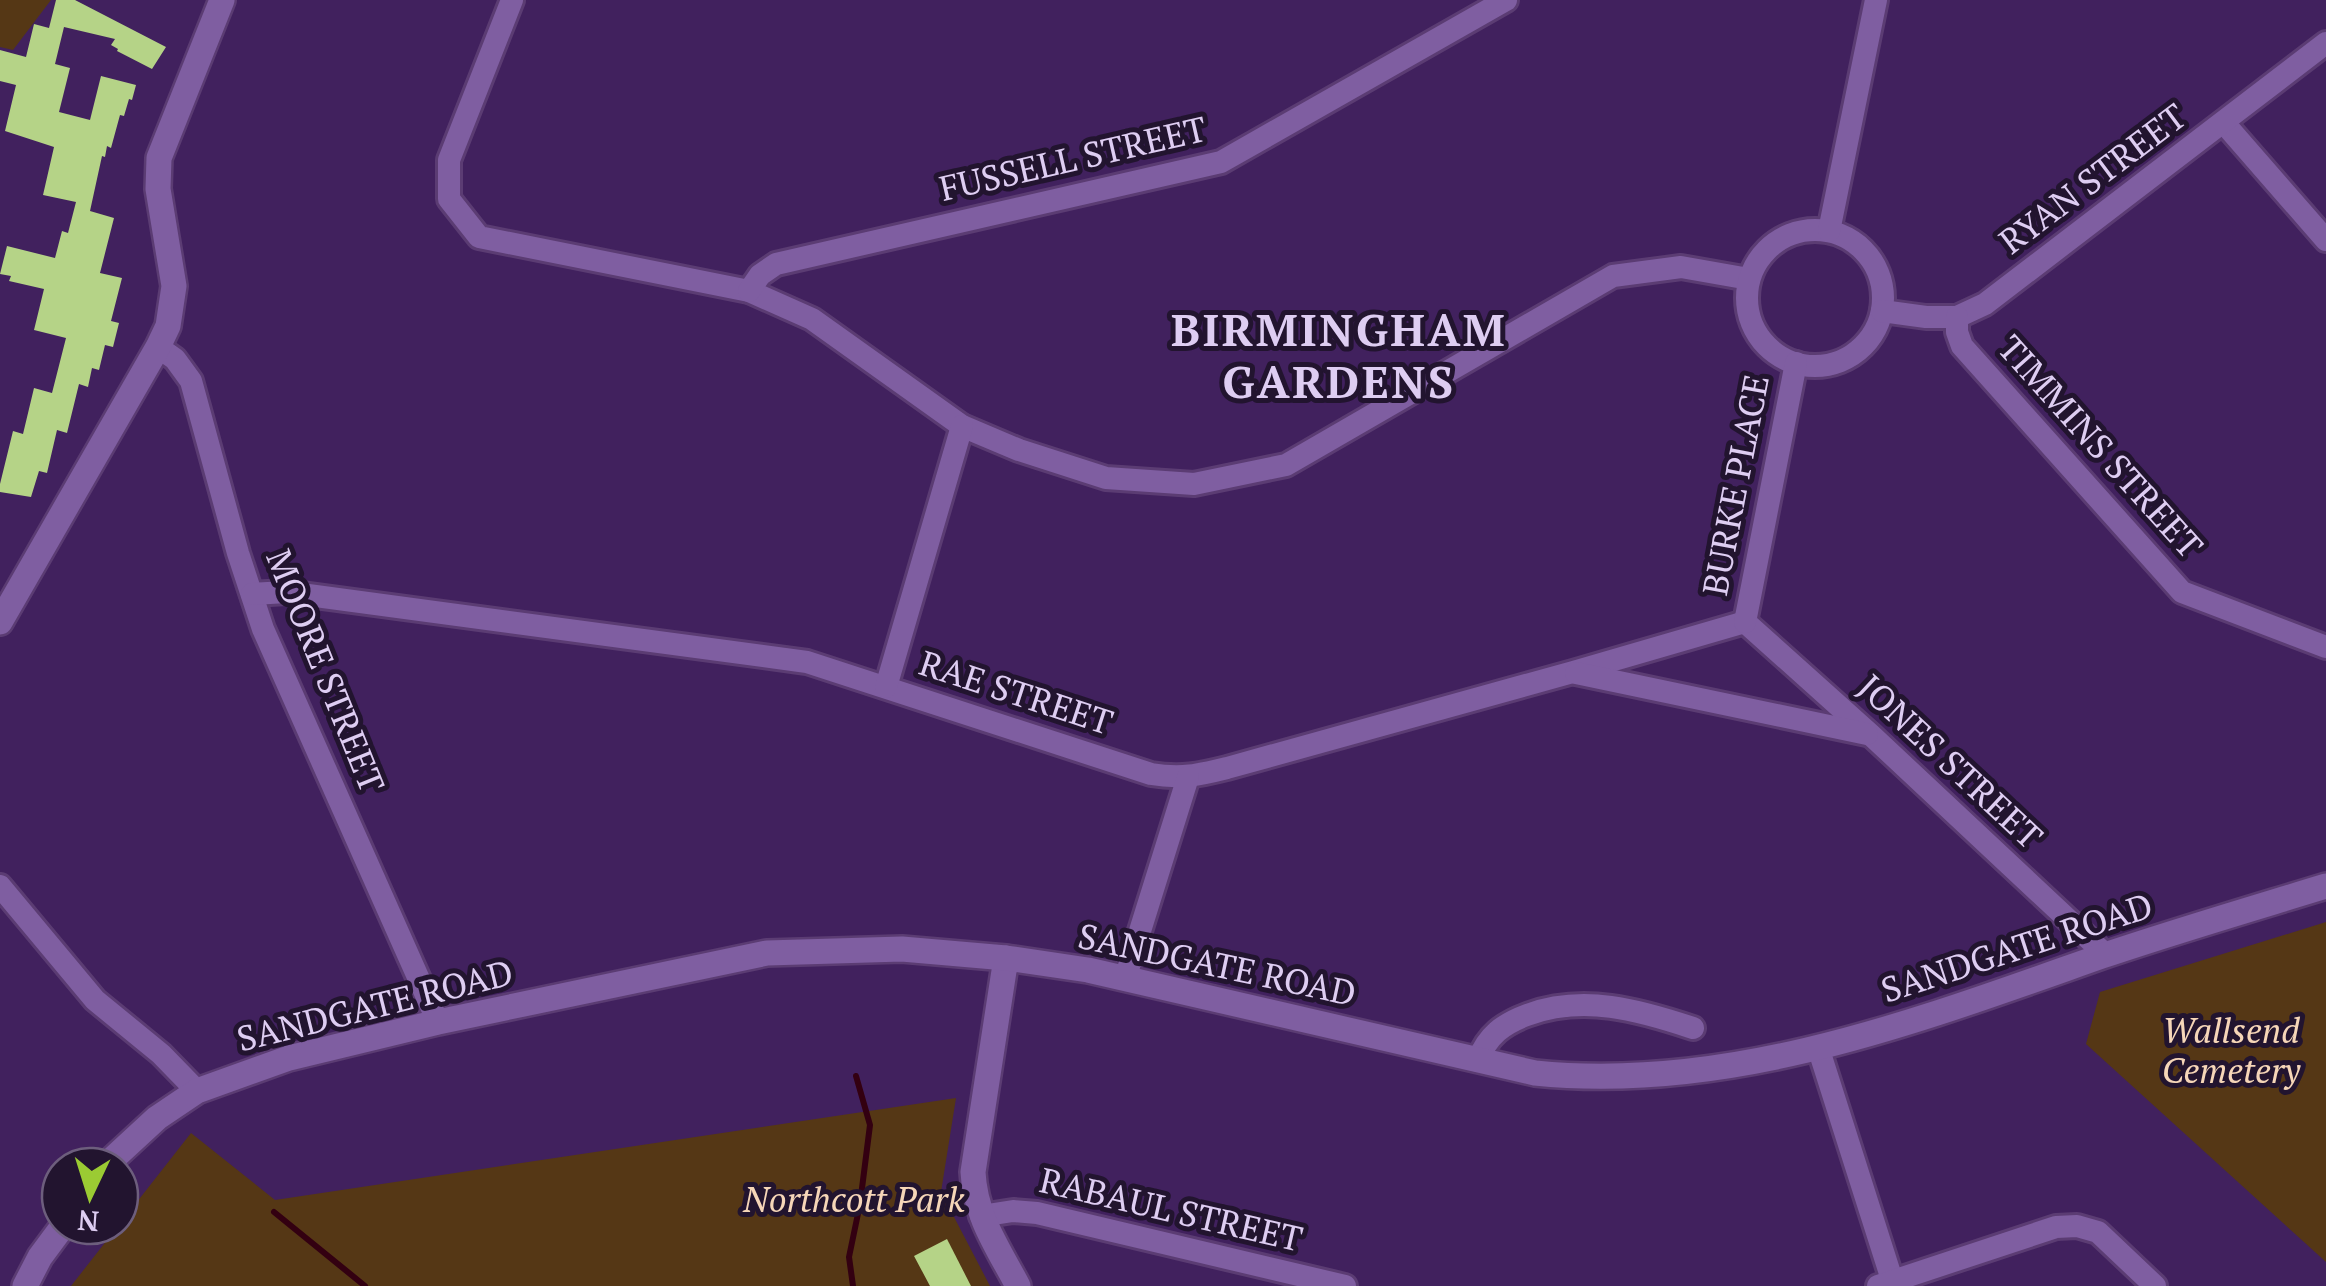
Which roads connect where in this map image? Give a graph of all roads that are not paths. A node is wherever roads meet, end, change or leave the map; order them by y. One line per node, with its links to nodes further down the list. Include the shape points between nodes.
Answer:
1 (222, 0): 13 (main road, via 159,158 174,286)
2 (512, 0): 10 (street, via 449,160 449,199 479,237)
3 (1506, 0): 10 (street, FUSSELL STREET, via 1221,162 776,264)
4 (1876, 0): 7 (street)
5 (2326, 42): 6 (street, RYAN STREET)
6 (2224, 123): 8 (street); 12 (street, RYAN STREET, via 1985,304)
7 (1829, 231): 9 (street, via 1808,230 1771,245); 11 (street, via 1849,238 1877,269)
8 (2326, 240)
9 (1749, 279): 14 (street, via 1751,324 1781,358); 15 (street, via 1681,267 1613,276 1286,465 1194,484 1106,478)
10 (749, 291): 15 (street, via 812,319)
11 (1882, 311): 12 (street); 14 (street, via 1869,339 1845,360)
12 (1957, 318): 19 (street, TIMMINS STREET, via 1962,346 2182,592)
13 (158, 348): 16 (street, MOORE STREET, via 176,359 190,381); 17 (main road)
14 (1796, 363): 18 (street, BURKE PLACE)
15 (962, 426): 21 (street)
16 (252, 594): 21 (street, RAE STREET, via 286,592 808,662); 29 (street, MOORE STREET)
17 (0, 622)
18 (1744, 622): 20 (street, RAE STREET); 22 (street, JONES STREET)
19 (2326, 647)
20 (1572, 672): 22 (street); 23 (street, RAE STREET)
21 (886, 687): 23 (street, RAE STREET, via 1151,774)
22 (1871, 735): 26 (street, JONES STREET)
23 (1188, 777): 28 (street)
24 (0, 886): 33 (street, via 95,1000)
25 (2326, 886): 26 (main road, SANDGATE ROAD)
26 (2106, 955): 31 (main road, SANDGATE ROAD)
27 (1006, 958): 28 (main road, SANDGATE ROAD); 29 (main road, SANDGATE ROAD, via 902,949 767,953); 35 (main road, via 974,1156)
28 (1126, 979): 32 (main road, SANDGATE ROAD)
29 (438, 1022): 33 (main road, SANDGATE ROAD, via 289,1058)
30 (1693, 1028): 32 (street, via 1624,1008 1561,1006 1498,1029)
31 (1818, 1048): 32 (main road, SANDGATE ROAD, via 1724,1067 1575,1077); 37 (street)
32 (1478, 1060)
33 (198, 1091): 34 (main road, SANDGATE ROAD)
34 (126, 1146)
35 (981, 1216): 39 (main road); 40 (street, RABAUL STREET, via 1037,1213)
36 (48, 1246): 38 (main road)
37 (1888, 1284): 41 (street, via 2077,1226 2098,1232)
38 (25, 1286)
39 (1018, 1286)
40 (1345, 1286)
41 (2156, 1286)

